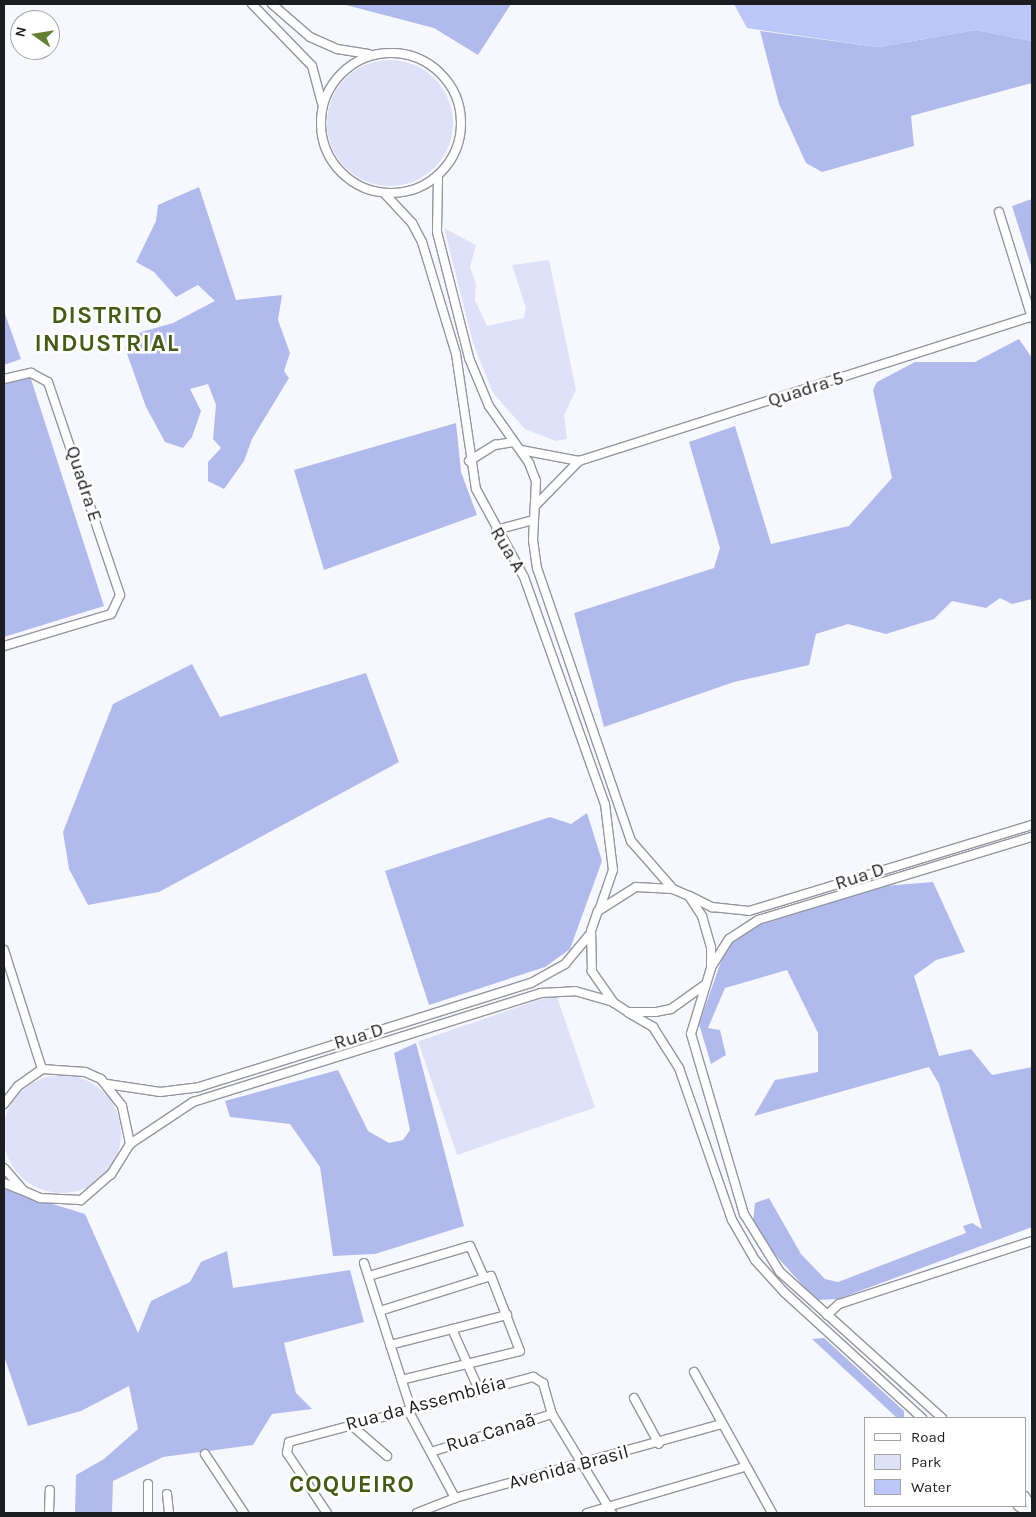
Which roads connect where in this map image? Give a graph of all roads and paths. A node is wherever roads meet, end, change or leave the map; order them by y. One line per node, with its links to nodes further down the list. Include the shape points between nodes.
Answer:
1 (252, 4): 4 (street, via 312,66)
2 (272, 4): 3 (street, via 320,42)
3 (374, 54): 4 (street, via 343,71); 5 (street, via 420,59 431,64 453,91 460,114 459,131)
4 (322, 106): 6 (street, via 326,148 335,164 366,189)
5 (438, 178): 6 (street, via 413,192); 10 (street, Rua A, via 437,232 469,358 480,391)
6 (385, 194): 12 (street, Rua A, via 412,223 439,294 464,399)
7 (1000, 212): 8 (street, Quadra 5)
8 (1032, 317): 13 (street, Quadra 5)
9 (4, 379): 17 (street, Quadra E, via 31,373 48,382 116,587 118,606 111,614)
10 (514, 442): 11 (street, Rua A); 12 (street, via 495,445)
11 (520, 450): 13 (street, Quadra 5); 14 (street, Rua A, via 536,481)
12 (469, 460): 16 (street, Rua A, via 482,505)
13 (579, 461): 14 (street, Quadra 5)
14 (536, 505): 15 (street, Rua A)
15 (534, 520): 16 (street); 18 (street, Rua A, via 538,568)
16 (496, 530): 19 (street, Rua A, via 524,577)
17 (4, 646)
18 (593, 735): 19 (street); 24 (street, Rua A, via 631,841)
19 (584, 740): 26 (street, Rua A, via 605,804 613,845 609,891)
20 (1032, 825): 22 (street, Rua D)
21 (1032, 837): 23 (street, Rua D)
22 (962, 847): 23 (street); 25 (street, Rua D, via 749,911 712,907)
23 (967, 856): 29 (street, Rua D, via 744,926 729,938)
24 (673, 889): 25 (street); 26 (street, via 636,887)
25 (689, 896): 29 (street, via 707,929)
26 (598, 911): 27 (street)
27 (591, 931): 31 (street, via 592,971); 33 (street, Rua D, via 565,964 531,983)
28 (4, 950): 35 (street)
29 (711, 968): 30 (street)
30 (706, 984): 32 (street, via 671,1008); 42 (street, via 691,1034)
31 (614, 1003): 32 (street); 34 (street, Rua D, via 575,991 541,993)
32 (628, 1012): 43 (street, via 653,1027 680,1068)
33 (308, 1053): 34 (street); 36 (street, Rua D, via 199,1087 160,1092)
34 (312, 1064): 38 (street, Rua D, via 193,1102)
35 (42, 1069): 36 (street, via 85,1072); 37 (street, via 18,1086)
36 (107, 1084): 38 (street, via 122,1106)
37 (4, 1104)
38 (130, 1144): 41 (street, via 111,1174 80,1200 61,1202)
39 (4, 1168): 41 (street)
40 (4, 1183): 41 (street)
41 (24, 1191)
42 (744, 1214): 43 (street); 50 (street, via 780,1272)
43 (732, 1220): 60 (street, via 755,1260 784,1292)
44 (1032, 1241): 50 (street, via 839,1304)
45 (364, 1263): 46 (street)
46 (370, 1276): 47 (street, via 470,1246); 48 (street)
47 (484, 1278): 48 (street); 49 (street, via 491,1276)
48 (383, 1310): 52 (street)
49 (507, 1315): 51 (street); 53 (street, via 520,1351)
50 (827, 1315): 61 (street)
51 (452, 1329): 52 (street); 53 (street)
52 (390, 1345): 55 (street)
53 (467, 1366): 55 (street); 56 (street)
54 (694, 1372): 63 (street)
55 (402, 1380): 58 (street)
56 (479, 1390): 58 (street, Rua da Assembléia); 59 (street, Rua da Assembléia, via 538,1378)
57 (634, 1398): 64 (street)
58 (410, 1410): 62 (street, Rua da Assembléia); 65 (street)
59 (552, 1414): 65 (street, Rua Canaã); 68 (street)
60 (921, 1417)
61 (941, 1417)
62 (350, 1424): 67 (street); 80 (street, Rua da Assembléia, via 289,1442 287,1453)
63 (722, 1424): 64 (street, Avenida Brasil); 69 (street)
64 (659, 1444): 68 (street, Avenida Brasil)
65 (431, 1452): 73 (street)
66 (205, 1454): 79 (street)
67 (387, 1456)
68 (584, 1465): 73 (street, Avenida Brasil); 74 (street)
69 (744, 1467): 74 (street); 83 (street)
70 (148, 1484): 77 (street)
71 (50, 1490): 76 (street)
72 (167, 1494): 78 (street)
73 (455, 1498): 75 (street, Avenida Brasil)
74 (610, 1510): 82 (street)
75 (426, 1511): 81 (street, Avenida Brasil)
76 (49, 1513)
77 (148, 1513)
78 (169, 1513)
79 (244, 1513)
80 (327, 1513)
81 (417, 1513)
82 (587, 1513)
83 (770, 1513)

